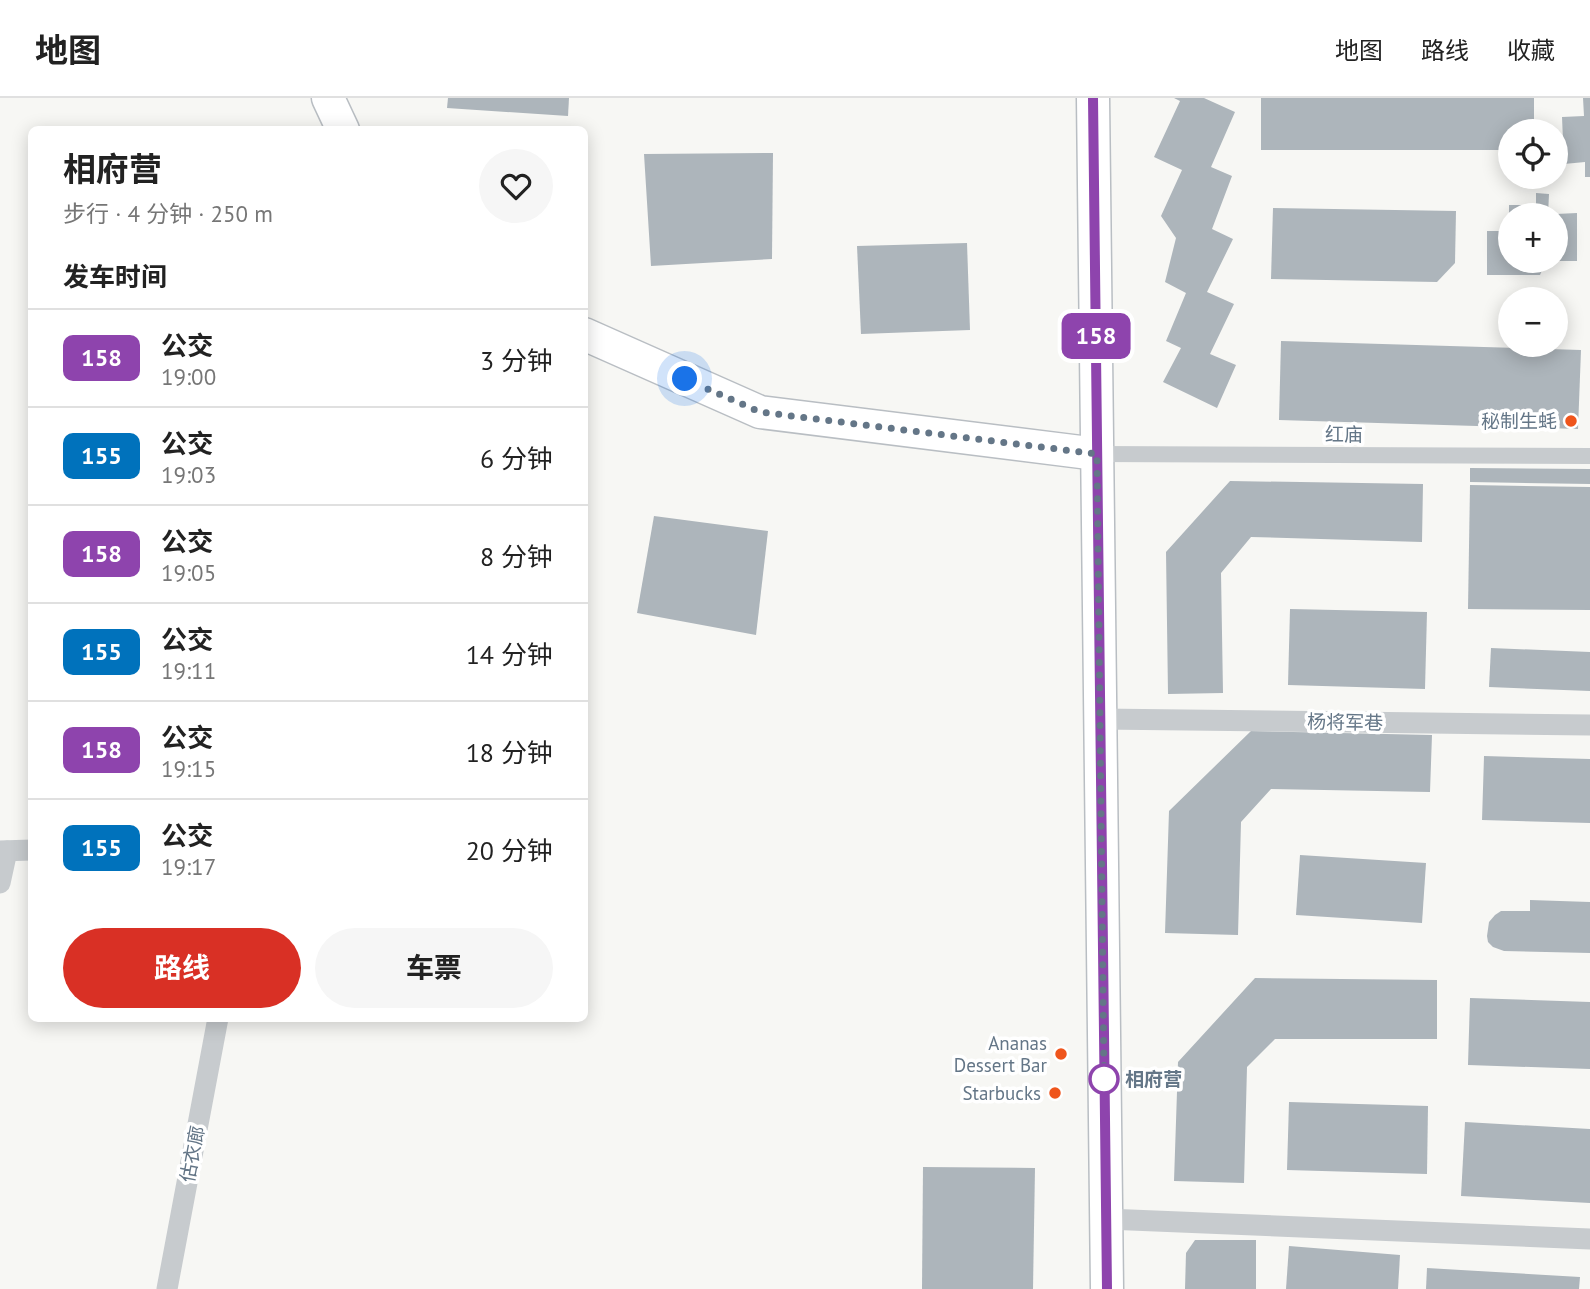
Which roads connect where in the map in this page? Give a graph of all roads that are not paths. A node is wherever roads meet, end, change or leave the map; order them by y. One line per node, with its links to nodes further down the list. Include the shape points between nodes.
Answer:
1 (328, 98): 3 (main road)
2 (1093, 98): 5 (main road)
3 (341, 126)
4 (588, 336): 5 (main road, via 760,412)
5 (1097, 454): 6 (street, 红庙); 7 (main road)
6 (1590, 456)
7 (1100, 719): 8 (street, 杨将军巷); 13 (main road)
8 (1590, 725)
9 (28, 850): 10 (street)
10 (4, 851): 11 (street)
11 (0, 883)
12 (217, 1022): 15 (street, 估衣廊)
13 (1106, 1219): 14 (street); 16 (main road)
14 (1590, 1239)
15 (167, 1289)
16 (1107, 1289)

